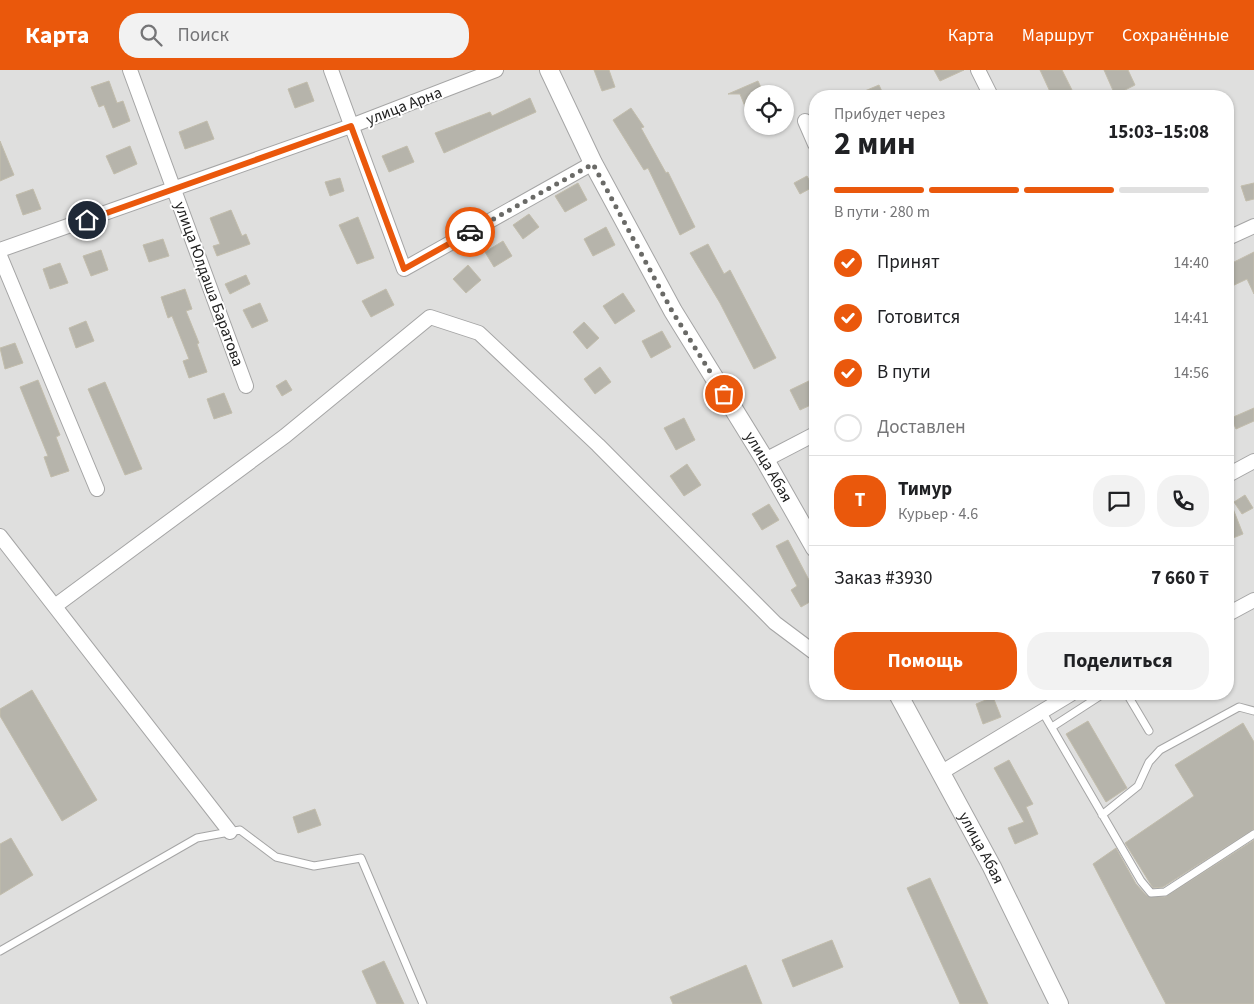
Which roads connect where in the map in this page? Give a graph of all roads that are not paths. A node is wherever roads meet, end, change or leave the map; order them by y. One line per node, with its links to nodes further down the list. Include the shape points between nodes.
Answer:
1 (130, 70): 11 (street, улица Юлдаша Баратова)
2 (331, 70): 8 (street)
3 (496, 70): 8 (street, улица Арна)
4 (549, 70): 10 (street, улица Абая)
5 (978, 70): 6 (street)
6 (988, 90)
7 (805, 121): 9 (street)
8 (351, 126): 10 (street, via 404,269); 11 (street, улица Арна)
9 (809, 130)
10 (593, 164): 18 (street, улица Абая, via 672,311)
11 (175, 190): 14 (street, улица Арна); 16 (street, улица Юлдаша Баратова)
12 (1254, 226): 13 (street)
13 (1234, 235)
14 (0, 250)
15 (0, 256): 21 (street)
16 (246, 386)
17 (809, 437): 18 (street)
18 (765, 460): 23 (street, улица Абая)
19 (1254, 461): 20 (street)
20 (1234, 472)
21 (97, 489)
22 (0, 536): 25 (street)
23 (809, 537)
24 (1254, 600): 26 (street)
25 (54, 606): 27 (street, via 285,436 430,317 479,333 598,445 776,624); 38 (street)
26 (1234, 611)
27 (809, 649)
28 (901, 700): 36 (street, улица Абая)
29 (1061, 700): 32 (street)
30 (1095, 700): 34 (lane)
31 (1131, 700): 35 (lane)
32 (1042, 711): 34 (lane); 36 (street)
33 (1254, 711): 37 (lane, via 1239,707 1160,750 1149,762 1138,786)
34 (1052, 727): 37 (lane)
35 (1149, 732)
36 (942, 772): 42 (street, улица Абая)
37 (1102, 815): 39 (lane, via 1151,893 1165,892)
38 (230, 832): 40 (lane, via 196,838); 41 (lane, via 240,830 276,857 314,866 361,858)
39 (1254, 834)
40 (0, 951)
41 (423, 1004)
42 (1059, 1004)

